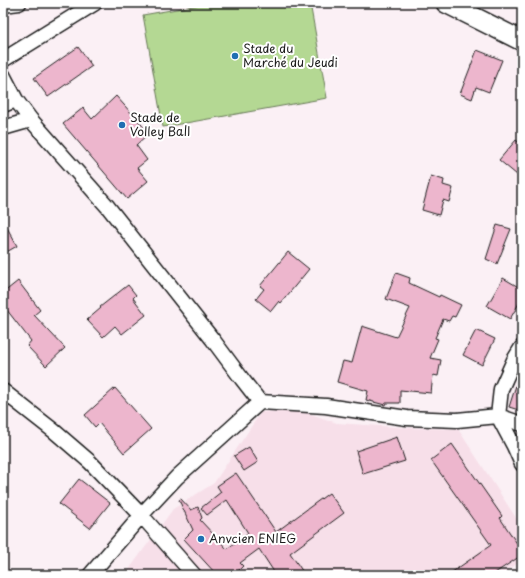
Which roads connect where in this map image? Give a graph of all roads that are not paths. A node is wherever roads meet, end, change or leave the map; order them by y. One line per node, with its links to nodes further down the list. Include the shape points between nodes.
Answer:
1 (19, 3): 4 (street)
2 (95, 3): 6 (street)
3 (446, 3): 5 (main road)
4 (3, 5)
5 (522, 41)
6 (3, 60)
7 (3, 75): 8 (street)
8 (16, 100): 9 (street); 10 (street)
9 (3, 105)
10 (31, 120): 11 (street); 14 (street, via 108,207)
11 (3, 128)
12 (522, 347): 15 (street, via 501,389)
13 (3, 391): 18 (street, via 90,462)
14 (260, 402): 15 (street, via 326,406 407,418 457,420); 18 (street, via 177,477)
15 (498, 416): 16 (street); 17 (street)
16 (522, 424)
17 (522, 464)
18 (142, 516): 19 (street); 20 (street)
19 (90, 575)
20 (194, 575)

